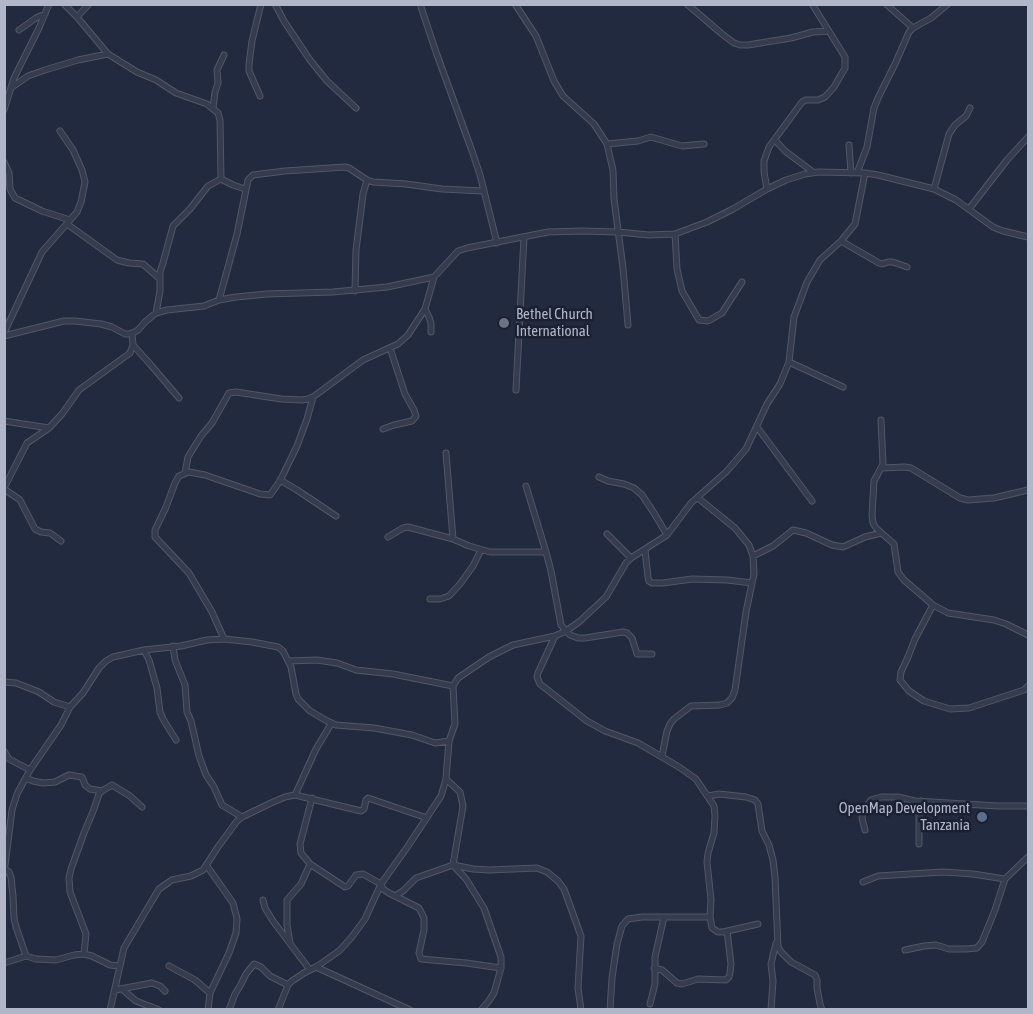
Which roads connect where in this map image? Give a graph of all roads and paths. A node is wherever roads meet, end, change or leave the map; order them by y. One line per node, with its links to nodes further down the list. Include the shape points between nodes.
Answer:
1 (49, 4): 12 (street)
2 (64, 4): 13 (street)
3 (89, 4): 13 (street)
4 (261, 4): 20 (street, via 249,64)
5 (275, 4): 22 (street, via 310,60)
6 (420, 4): 40 (street, via 465,128)
7 (515, 4): 28 (street, via 536,36 563,96 594,124)
8 (687, 4): 16 (street, via 740,45)
9 (812, 4): 16 (street)
10 (886, 4): 14 (street)
11 (948, 4): 14 (street)
12 (45, 14): 15 (street); 19 (street)
13 (77, 17): 17 (street)
14 (912, 28): 33 (street, via 874,108 867,147)
15 (19, 30)
16 (828, 31): 27 (street, via 845,57 845,68 825,97 802,102)
17 (108, 54): 19 (street, via 45,70); 21 (street, via 176,93)
18 (224, 55): 21 (street, via 217,70)
19 (11, 88): 24 (street)
20 (260, 96)
21 (213, 108): 35 (street, via 220,120)
22 (356, 108)
23 (970, 108): 39 (street, via 949,134)
24 (4, 110)
25 (60, 131): 42 (street, via 78,160 85,183 77,212)
26 (1029, 137): 41 (street)
27 (775, 140): 32 (street); 38 (street, via 764,161)
28 (607, 144): 29 (street, via 651,137 682,146); 43 (street)
29 (704, 144)
30 (849, 145): 33 (street)
31 (4, 162): 42 (street, via 15,198)
32 (813, 172): 33 (street); 38 (street)
33 (854, 173): 34 (street)
34 (865, 173): 39 (street); 47 (street, via 855,224)
35 (221, 179): 37 (street); 51 (street, via 208,186 173,226)
36 (367, 180): 37 (street, via 345,167 285,171 253,175); 40 (street); 53 (street, via 356,250)
37 (245, 189): 54 (street)
38 (767, 189): 44 (street)
39 (934, 189): 41 (street)
40 (483, 191): 48 (street)
41 (969, 209): 46 (street, via 993,226)
42 (68, 222): 51 (street, via 117,260 143,264); 60 (street, via 42,252)
43 (618, 232): 44 (street); 45 (street, via 548,232); 57 (street)
44 (675, 234): 52 (street, via 682,291 699,320 708,321 722,313)
45 (525, 237): 48 (street); 65 (street)
46 (1029, 237)
47 (841, 241): 49 (street, via 879,263); 63 (street, via 820,260 807,282 794,317)
48 (497, 243): 50 (street, via 459,251)
49 (907, 267)
50 (434, 277): 53 (street); 55 (street)
51 (159, 278): 56 (street)
52 (742, 282)
53 (355, 291): 54 (street)
54 (219, 300): 56 (street)
55 (425, 309): 58 (street); 62 (street, via 408,335)
56 (156, 313): 59 (street)
57 (628, 325)
58 (431, 332)
59 (132, 333): 60 (street, via 100,324 64,321); 61 (street)
60 (4, 334)
61 (133, 345): 67 (street); 71 (street, via 127,356 79,390)
62 (390, 348): 66 (street, via 372,354); 72 (street, via 416,416 412,421)
63 (789, 362): 64 (street); 70 (street)
64 (843, 387)
65 (516, 390)
66 (313, 397): 75 (street, via 302,400 229,393 188,457); 77 (street, via 300,438)
67 (179, 398)
68 (881, 420): 74 (street)
69 (4, 421): 71 (street)
70 (757, 427): 81 (street, via 746,449); 82 (street)
71 (49, 428): 79 (street, via 24,447)
72 (383, 429)
73 (446, 453): 88 (street)
74 (882, 468): 80 (street, via 911,468 968,500); 84 (street, via 874,482 872,504 873,523)
75 (185, 473): 77 (street, via 266,495 274,491); 101 (street, via 175,483 154,530 155,537 189,573)
76 (599, 477): 86 (street, via 634,488)
77 (280, 480): 83 (street)
78 (526, 486): 92 (street)
79 (4, 488): 89 (street, via 20,500 35,529)
80 (1029, 490)
81 (698, 498): 86 (street); 93 (street, via 735,528)
82 (812, 501)
83 (336, 516)
84 (881, 533): 93 (street, via 843,547 793,530); 97 (street, via 894,544 898,572)
85 (607, 534): 94 (street)
86 (668, 535): 91 (street)
87 (388, 537): 88 (street, via 408,527)
88 (453, 539): 90 (street)
89 (61, 541)
90 (481, 550): 92 (street); 96 (street, via 449,596)
91 (645, 550): 94 (street); 95 (street, via 652,583 692,579)
92 (546, 552): 98 (street, via 561,625)
93 (753, 556): 95 (street)
94 (631, 558): 98 (street, via 606,597)
95 (752, 583): 116 (street, via 732,698 720,705 691,706 674,719)
96 (430, 599)
97 (933, 605): 99 (street, via 948,613 994,620); 109 (street, via 901,672 902,684 924,701 950,709 969,708)
98 (566, 631): 100 (street); 104 (street, via 578,638 627,633 637,654)
99 (1029, 634)
100 (555, 636): 107 (street, via 513,645 458,678); 116 (street, via 538,673 540,684 586,721)
101 (224, 639): 102 (street); 105 (street, via 278,647)
102 (173, 646): 103 (street); 127 (street, via 206,776 222,805)
103 (144, 650): 111 (street, via 106,661); 113 (street, via 157,688 160,712)
104 (652, 654)
105 (288, 661): 107 (street, via 337,663 356,670); 112 (street, via 298,699)
106 (4, 682): 111 (street, via 16,683)
107 (453, 686): 114 (street, via 455,724)
108 (1029, 686): 109 (street)
109 (1020, 691): 110 (street)
110 (1029, 693)
111 (70, 707): 117 (street)
112 (331, 724): 114 (street, via 412,735 435,743); 121 (street)
113 (176, 740)
114 (449, 741): 119 (street)
115 (4, 751): 117 (street, via 9,759)
116 (662, 756): 122 (street, via 696,779)
117 (30, 770): 118 (street)
118 (26, 778): 120 (street, via 43,783 66,776 82,777 90,789); 135 (street, via 12,810)
119 (446, 779): 128 (street); 133 (street, via 460,792 463,806)
120 (102, 791): 126 (street, via 112,785); 148 (street, via 69,878 70,892 86,934)
121 (295, 795): 123 (street); 127 (street)
122 (708, 796): 142 (street, via 716,816 708,862); 145 (street, via 746,796 758,804 774,869)
123 (312, 798): 128 (street, via 361,811 368,798); 132 (street, via 300,844 301,853)
124 (921, 801): 125 (street); 129 (street, via 898,797 871,800 863,811); 130 (street)
125 (1029, 806)
126 (142, 807)
127 (242, 817): 134 (street)
128 (427, 818): 138 (street)
129 (865, 830)
130 (919, 844)
131 (1029, 857): 136 (street)
132 (310, 864): 138 (street, via 344,886 361,873); 146 (street, via 301,884 288,899)
133 (453, 865): 139 (street, via 416,878); 153 (street, via 484,908); 170 (street, via 489,870 537,868 558,881 581,936)
134 (207, 866): 151 (street, via 159,889 128,938); 160 (street, via 233,903 237,919 229,953)
135 (5, 871): 149 (street, via 11,877 16,927)
136 (1005, 879): 137 (street, via 943,872 878,876); 147 (street, via 977,948 949,949 936,945)
137 (863, 882)
138 (381, 884): 139 (street, via 383,890); 155 (street, via 365,919 351,938)
139 (395, 896): 153 (street, via 423,914 424,930 418,953 421,959)
140 (263, 900): 146 (street)
141 (664, 917): 142 (street); 154 (street); 171 (street, via 634,917 622,926)
142 (710, 917): 144 (street, via 714,931)
143 (758, 924): 144 (street)
144 (727, 931): 154 (street, via 731,964 726,980 698,979 682,984)
145 (777, 941): 162 (street, via 781,952 792,962 817,977); 172 (street, via 771,964)
146 (290, 943): 155 (street)
147 (905, 950)
148 (84, 954): 149 (street, via 56,960); 151 (street)
149 (26, 956): 150 (street)
150 (4, 963)
151 (119, 966): 158 (street)
152 (169, 966): 160 (street)
153 (501, 968): 169 (street, via 494,993)
154 (654, 968): 161 (street)
155 (313, 969): 156 (street); 168 (street)
156 (288, 985): 166 (street, via 254,964); 167 (street)
157 (122, 989): 158 (street); 159 (street, via 152,983); 164 (street)
158 (115, 990): 163 (street)
159 (165, 991)
160 (210, 993): 165 (street)
161 (650, 1004)
162 (822, 1009): 173 (street)
163 (110, 1010)
164 (159, 1010)
165 (208, 1010)
166 (229, 1010)
167 (278, 1010)
168 (410, 1010)
169 (481, 1010)
170 (581, 1010)
171 (610, 1010)
172 (771, 1010)
173 (814, 1010)

